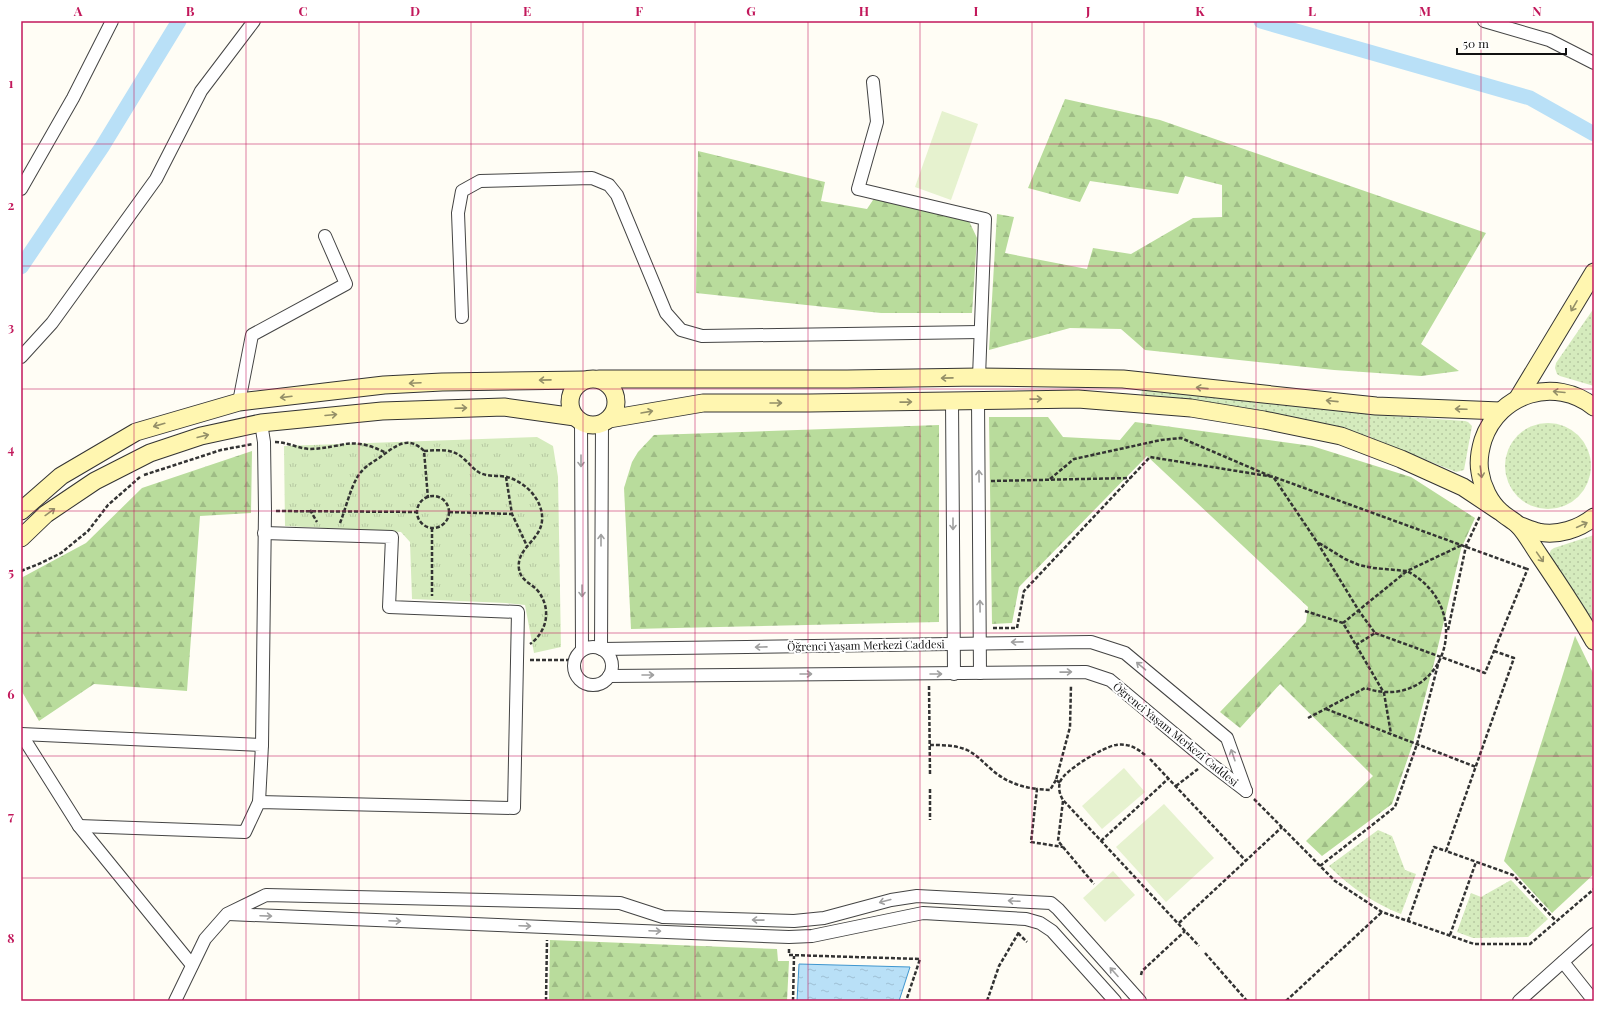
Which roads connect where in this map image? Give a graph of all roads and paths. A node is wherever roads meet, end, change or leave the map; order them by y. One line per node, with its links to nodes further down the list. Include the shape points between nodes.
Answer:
1 (112, 21): 6 (street, via 73,98)
2 (254, 21): 11 (street, via 201,91 156,179 52,323)
3 (1484, 21): 4 (street, via 1550,40)
4 (1594, 63)
5 (873, 82): 10 (street, via 877,122 858,189 985,219)
6 (21, 189)
7 (325, 236): 17 (street, via 346,284 252,335)
8 (1594, 272): 14 (street, one-way to 14)
9 (462, 317): 10 (street, via 458,213 462,191 480,182 592,178 609,185 617,196 666,313 681,330 702,336)
10 (980, 332): 12 (street)
11 (21, 357)
12 (979, 377): 13 (street, one-way to 13); 19 (street, one-way to 12, via 1376,406 1123,379)
13 (591, 380): 17 (street, one-way to 17, via 384,385); 20 (street, via 578,384 570,396 570,403); 21 (street, via 611,387 616,400 616,407)
14 (1518, 398): 18 (street, one-way to 14, via 1585,400 1563,392 1540,391); 19 (street)
15 (978, 400): 16 (street); 30 (street, one-way to 15); 36 (street, one-way to 36, via 1078,399 1191,408 1272,421 1341,436 1401,459 1463,487)
16 (952, 401): 21 (street, one-way to 16, via 703,403); 64 (street, one-way to 64)
17 (239, 402): 33 (street, one-way to 33, via 136,432 61,476)
18 (1594, 407)
19 (1500, 411): 36 (street, one-way to 36, via 1487,429 1480,450 1480,472 1486,493)
20 (578, 419): 21 (street, via 588,425); 22 (street, one-way to 20, via 382,411 504,407); 69 (street, one-way to 69)
21 (605, 421): 67 (street, one-way to 21)
22 (261, 423): 23 (street); 47 (street, one-way to 22, via 46,514 95,481 150,452 201,436)
23 (264, 442): 25 (path, via 283,442 319,449 356,444 367,445); 34 (street); 54 (path, via 220,450 140,476 108,505 88,531 62,553)
24 (424, 451): 25 (path, via 416,444 405,443 395,446); 26 (path, via 451,451 478,472); 31 (path)
25 (386, 453): 35 (path, via 357,477)
26 (506, 477): 39 (path); 50 (path, via 526,487 541,507 540,530)
27 (1130, 478): 28 (path, via 1150,457); 29 (path); 60 (path, via 1024,592 1017,628)
28 (1274, 478): 29 (path, via 1181,438 1074,458); 48 (path); 49 (path)
29 (1050, 480): 30 (path)
30 (979, 481): 60 (street, one-way to 30)
31 (428, 498): 37 (path, via 420,505); 38 (path, via 444,501)
32 (310, 510): 34 (path); 35 (path); 42 (path)
33 (21, 511)
34 (264, 511): 46 (street)
35 (345, 511): 37 (path); 44 (path)
36 (1499, 511): 43 (street)
37 (418, 512): 45 (path, via 423,525)
38 (449, 512): 39 (path); 45 (path, via 443,525)
39 (512, 514): 50 (path)
40 (1481, 514): 51 (path)
41 (1594, 517): 43 (street, one-way to 41, via 1539,532 1562,532 1584,525)
42 (318, 524)
43 (1518, 525): 63 (street, one-way to 63)
44 (337, 528)
45 (432, 528): 56 (path)
46 (264, 533): 56 (street, via 392,537 390,607); 83 (street)
47 (21, 538)
48 (1317, 542): 55 (path, via 1359,564); 58 (path)
49 (1462, 545): 51 (path); 55 (path)
50 (527, 546): 70 (path, via 521,556 519,569 525,582 542,597 546,618 538,639)
51 (1466, 546): 53 (path); 62 (path)
52 (1532, 564): 53 (path)
53 (1527, 569): 68 (path)
54 (21, 571)
55 (1407, 571): 58 (path); 62 (path, via 1425,583 1438,599 1446,619)
56 (432, 609): 70 (street, via 518,612)
57 (1305, 611): 59 (path)
58 (1359, 611): 59 (path); 61 (path)
59 (1344, 623): 66 (path)
60 (980, 629): 65 (street)
61 (1375, 633): 66 (path); 71 (path)
62 (1446, 640): 71 (path)
63 (1594, 641)
64 (954, 643): 65 (street, Öğrenci Yaşam Merkezi Caddesi); 67 (street, Öğrenci Yaşam Merkezi Caddesi, one-way to 67); 75 (street)
65 (980, 643): 73 (street); 96 (street, Öğrenci Yaşam Merkezi Caddesi, one-way to 65, via 1227,738 1125,653 1091,642)
66 (1356, 645): 77 (path)
67 (602, 649): 69 (street, via 586,648); 76 (street, via 612,663)
68 (1494, 651): 71 (path, via 1485,673); 88 (path, via 1514,658)
69 (578, 655): 70 (path); 76 (street, via 574,668 580,680 593,685 599,684)
70 (518, 657): 98 (street, via 514,808)
71 (1441, 657): 77 (path, via 1434,669 1420,682 1403,690); 82 (path)
72 (1071, 672): 73 (street, Öğrenci Yaşam Merkezi Caddesi, one-way to 72); 87 (street, Öğrenci Yaşam Merkezi Caddesi, via 1086,672 1110,680); 91 (path, via 1070,727)
73 (980, 673): 75 (street, Öğrenci Yaşam Merkezi Caddesi)
74 (929, 674): 75 (street, Öğrenci Yaşam Merkezi Caddesi, one-way to 75); 76 (street, Öğrenci Yaşam Merkezi Caddesi, one-way to 74); 84 (path)
75 (954, 674)
76 (609, 676)
77 (1384, 692): 78 (path, via 1365,688); 81 (path)
78 (1326, 709): 79 (path); 81 (path)
79 (1308, 718)
80 (21, 734): 83 (street); 100 (street)
81 (1392, 734): 82 (path)
82 (1417, 744): 88 (path); 107 (path, via 1395,807)
83 (262, 745): 98 (street)
84 (930, 745): 89 (path); 95 (path, via 952,746 968,751 1000,776 1019,786)
85 (1145, 755): 92 (path, via 1133,747 1109,746 1066,774)
86 (1150, 759): 90 (path)
87 (1207, 762): 93 (path); 96 (street, Öğrenci Yaşam Merkezi Caddesi)
88 (1476, 766): 104 (path)
89 (930, 774)
90 (1169, 778): 93 (path); 102 (path)
91 (1056, 780): 92 (path); 95 (path, via 1050,790)
92 (1060, 782): 97 (path, via 1059,792)
93 (1176, 786): 105 (path)
94 (930, 789): 99 (path)
95 (1036, 789): 103 (path, via 1031,842)
96 (1246, 791): 101 (path)
97 (1063, 800): 102 (path); 103 (path, via 1058,841)
98 (259, 802): 100 (street, via 245,832)
99 (930, 820)
100 (79, 826): 127 (street)
101 (1282, 827): 105 (path); 107 (path)
102 (1101, 841): 115 (path)
103 (1063, 847): 108 (path)
104 (1446, 851): 106 (path); 113 (path, via 1434,847)
105 (1246, 861): 115 (path)
106 (1476, 862): 114 (path, via 1513,875); 120 (path)
107 (1320, 866): 110 (path, via 1335,881)
108 (1094, 884)
109 (1594, 889): 114 (path)
110 (1382, 912): 113 (path); 137 (path)
111 (227, 914): 116 (street, one-way to 116); 127 (street, via 205,939); 135 (street, one-way to 111, via 1051,903 917,896 891,900 824,918 794,921 663,917 620,903 266,895)
112 (1026, 919): 118 (path); 121 (street, via 923,913 812,936); 134 (street, via 1052,930)
113 (1408, 921): 120 (path)
114 (1556, 921): 120 (path, via 1530,944 1474,944)
115 (1179, 923): 117 (path)
116 (547, 927): 121 (street, one-way to 121); 130 (path)
117 (1185, 931): 123 (path); 128 (path, via 1142,971)
118 (1018, 933): 122 (path); 133 (path, via 999,966)
119 (1594, 934): 126 (street)
120 (1450, 935)
121 (789, 937): 125 (path, via 789,956)
122 (1027, 942)
123 (1199, 946)
124 (1205, 953): 136 (path)
125 (794, 956): 131 (path); 132 (path, via 920,959)
126 (1563, 962): 138 (street); 139 (street)
127 (192, 965): 129 (street)
128 (1142, 975)
129 (175, 1001)
130 (546, 1001)
131 (793, 1001)
132 (906, 1001)
133 (987, 1001)
134 (1115, 1001)
135 (1140, 1001)
136 (1247, 1001)
137 (1286, 1001)
138 (1519, 1001)
139 (1594, 1001)

